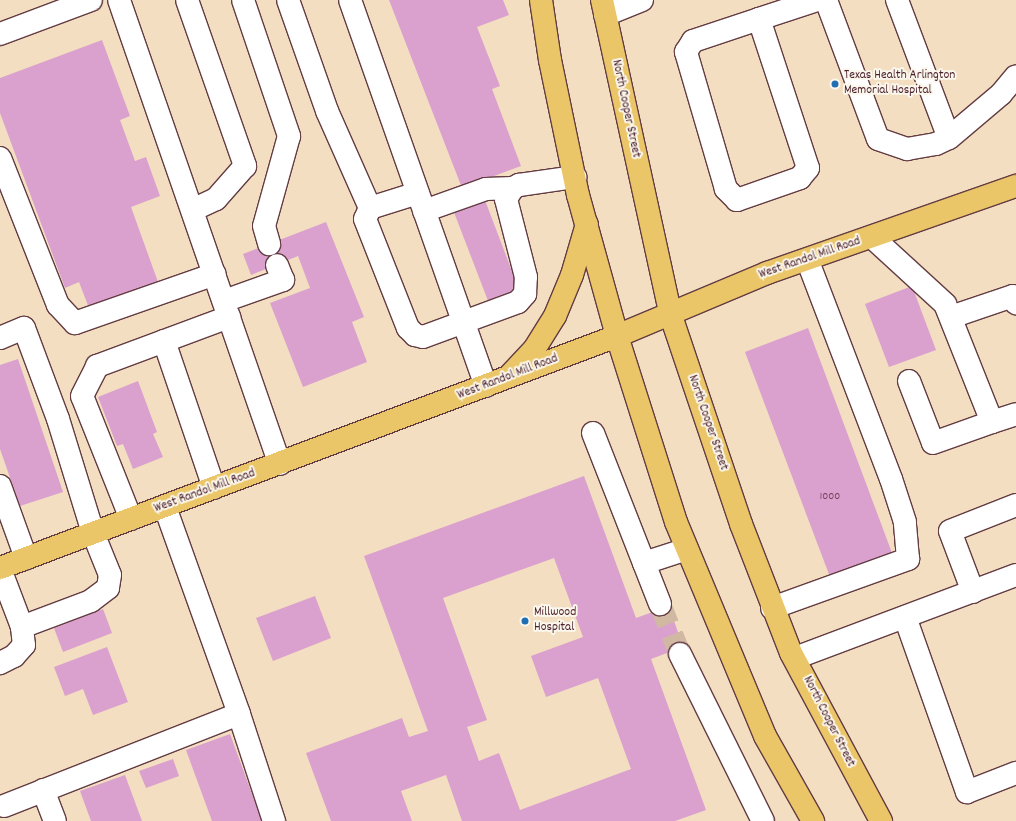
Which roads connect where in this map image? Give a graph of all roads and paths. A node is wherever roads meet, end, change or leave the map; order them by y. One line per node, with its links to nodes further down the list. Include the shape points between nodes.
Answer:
1 (91, 0): 14 (street)
2 (119, 0): 23 (street)
3 (187, 0): 23 (street, via 245,166 216,199)
4 (244, 0): 26 (street, via 290,136 264,226)
5 (288, 0): 22 (street, via 327,111)
6 (350, 0): 21 (street)
7 (541, 0): 18 (main road, via 550,60)
8 (642, 0): 12 (street)
9 (817, 0): 13 (street)
10 (826, 0): 16 (street, via 878,139 907,149 936,144)
11 (897, 0): 16 (street)
12 (604, 7): 32 (main road, North Cooper Street)
13 (759, 19): 13 (street, via 693,41 686,52 726,189 738,200 800,178 808,168)
14 (0, 34)
15 (1016, 76): 16 (street, via 1001,94)
16 (949, 138)
17 (0, 158): 29 (street, via 58,305 75,323)
18 (575, 177): 20 (street); 24 (main road)
19 (1016, 186): 25 (main road, West Randol Mill Road)
20 (513, 188): 21 (street, via 486,189); 34 (street, via 506,199 526,277 525,294 518,302 504,309)
21 (421, 202): 22 (street); 34 (street)
22 (370, 208): 34 (street, via 366,219 408,328 415,335 423,337)
23 (192, 210): 29 (street)
24 (586, 224): 35 (main road); 38 (main road, via 572,276 555,316 535,348)
25 (872, 237): 27 (main road, West Randol Mill Road); 33 (street, via 945,304)
26 (269, 244)
27 (807, 259): 32 (main road, West Randol Mill Road); 58 (street, via 893,486 905,522 908,559)
28 (277, 265): 31 (street, via 283,280)
29 (214, 274): 31 (street)
30 (1016, 303): 33 (street, via 1013,296)
31 (227, 309): 37 (street); 44 (street)
32 (670, 314): 35 (main road, West Randol Mill Road); 58 (main road, North Cooper Street)
33 (951, 318): 42 (street)
34 (464, 323): 40 (street)
35 (618, 336): 38 (main road, West Randol Mill Road); 51 (main road, via 676,522)
36 (0, 338): 50 (street, via 24,328 58,419)
37 (164, 341): 46 (street); 49 (street, via 97,366 82,396)
38 (509, 377): 40 (main road, West Randol Mill Road)
39 (909, 382): 42 (street, via 933,443)
40 (486, 386): 44 (main road, West Randol Mill Road)
41 (1016, 414): 42 (street)
42 (992, 422)
43 (593, 433): 53 (street)
44 (280, 464): 46 (main road, West Randol Mill Road)
45 (0, 486): 52 (street)
46 (214, 488): 48 (main road, West Randol Mill Road)
47 (1016, 505): 56 (street, via 950,531)
48 (165, 506): 49 (main road, West Randol Mill Road); 64 (street)
49 (131, 519): 50 (main road, West Randol Mill Road)
50 (92, 534): 52 (main road, West Randol Mill Road); 60 (street, via 110,575 108,588 91,601)
51 (688, 549): 53 (street); 68 (main road, via 766,736)
52 (26, 558): 54 (main road, West Randol Mill Road)
53 (644, 563): 57 (street)
54 (0, 569): 60 (street)
55 (1016, 576): 56 (street)
56 (973, 592): 59 (street)
57 (660, 604)
58 (772, 608): 62 (main road, North Cooper Street)
59 (904, 617): 62 (street); 65 (street, via 967,792)
60 (22, 627): 63 (street, via 24,645 14,656)
61 (680, 654): 71 (street)
62 (794, 658): 72 (main road, North Cooper Street)
63 (0, 664)
64 (239, 714): 66 (street); 70 (street)
65 (1016, 773)
66 (43, 790): 67 (street); 69 (street)
67 (5, 807)
68 (809, 820)
69 (55, 821)
70 (274, 821)
71 (764, 821)
72 (881, 821)

